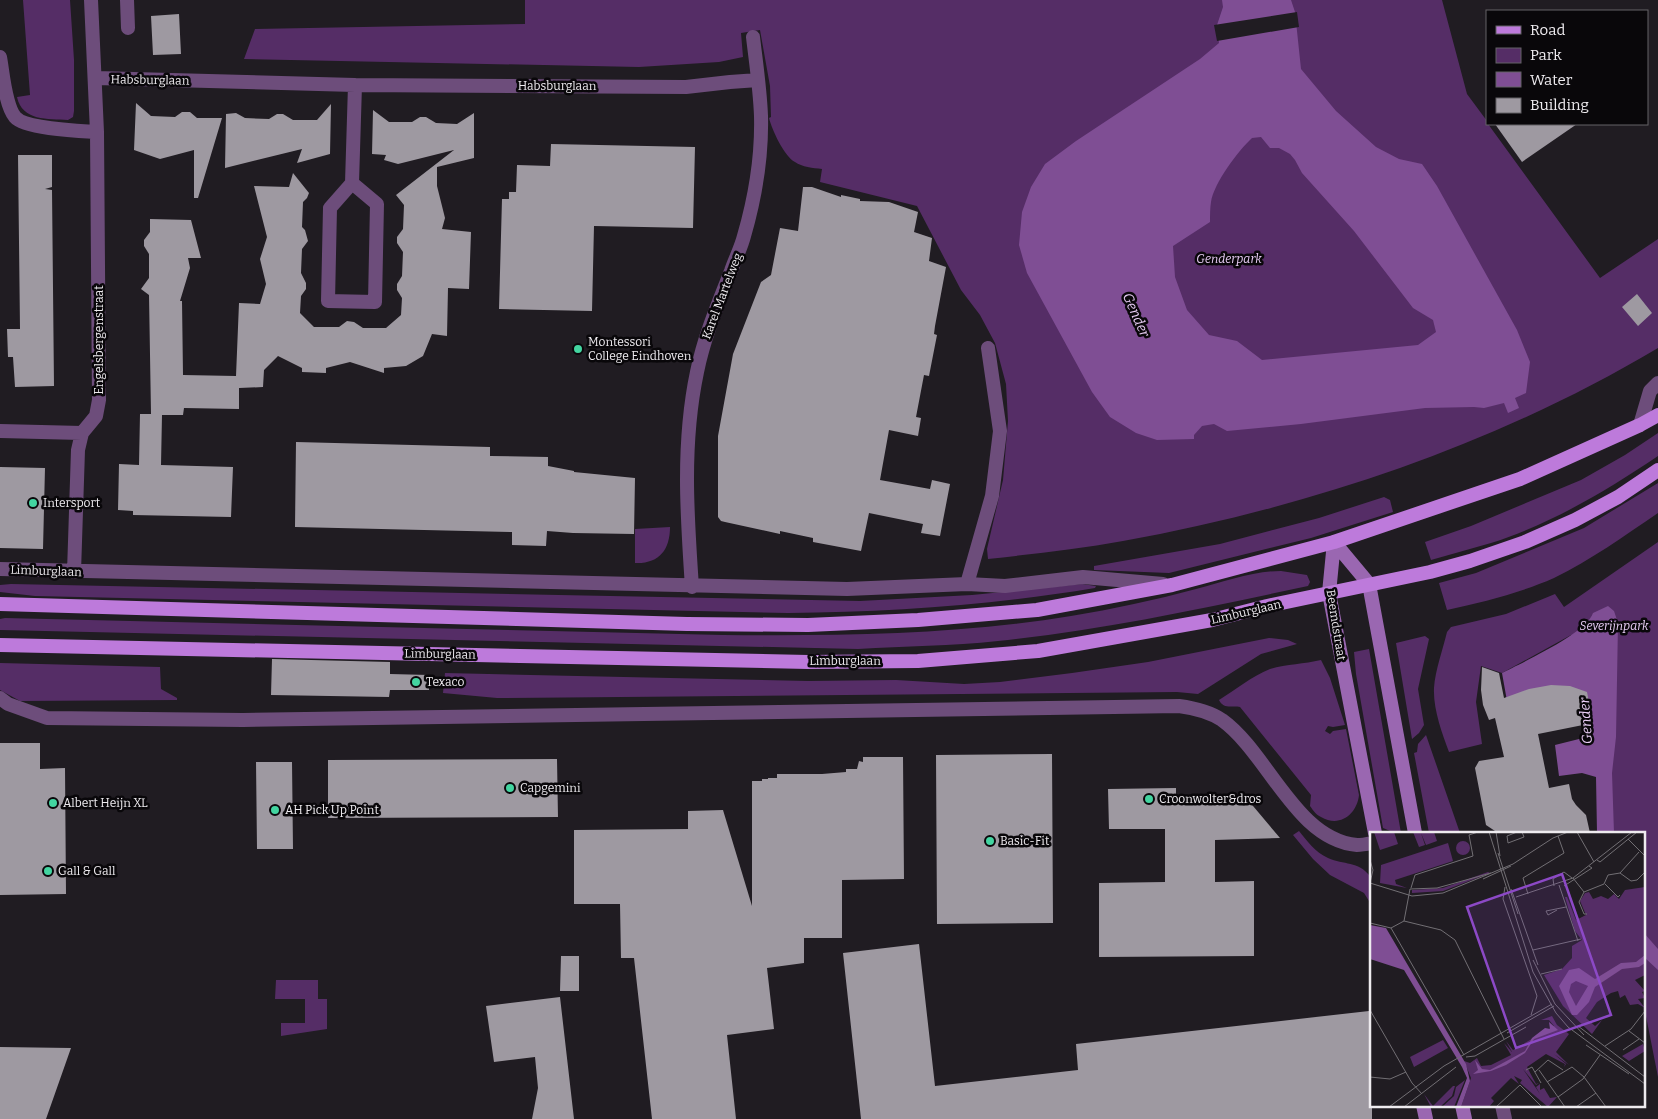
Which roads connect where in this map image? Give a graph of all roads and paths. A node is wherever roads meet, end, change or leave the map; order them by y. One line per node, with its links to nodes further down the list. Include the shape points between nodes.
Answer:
1 (91, 0): 6 (street, Engelsbergenstraat)
2 (127, 0): 3 (street)
3 (128, 28)
4 (753, 36): 7 (street, Karel Martelweg)
5 (0, 57): 9 (street, via 10,107 18,120 29,125)
6 (96, 78): 8 (street, Habsburglaan); 9 (street, Engelsbergenstraat)
7 (758, 80): 8 (street, Habsburglaan, via 686,87); 24 (street, Karel Martelweg, via 761,117 753,200 744,237 706,334 690,406 686,475)
8 (355, 85): 10 (street)
9 (97, 132): 16 (street, Engelsbergenstraat, via 99,400 96,416)
10 (352, 183): 10 (street, via 330,208 328,301 375,302 377,204)
11 (988, 348): 21 (street, via 1000,431 992,496)
12 (1658, 383): 14 (street, via 1650,391)
13 (1658, 415): 14 (main road, Limburglaan)
14 (1640, 425): 18 (main road, Limburglaan, via 1520,479)
15 (0, 431): 16 (street)
16 (82, 433): 20 (street, Engelsbergenstraat, via 78,450)
17 (1658, 470): 22 (main road, Limburglaan, via 1584,516 1525,542 1430,572)
18 (1334, 542): 22 (main road); 23 (main road, Limburglaan); 25 (main road, Beemdstraat)
19 (0, 569): 20 (street, Limburglaan)
20 (74, 572): 24 (street, Limburglaan)
21 (967, 584): 23 (street, Limburglaan, via 1005,586 1083,577); 24 (street, Limburglaan, via 847,589)
22 (1369, 584): 25 (main road, Limburglaan); 30 (main road)
23 (1172, 585): 26 (main road, Limburglaan, via 1037,610 808,625)
24 (692, 587)
25 (1329, 593): 27 (main road, Limburglaan, via 1212,620 1038,651 918,661 798,662); 29 (main road, Beemdstraat)
26 (0, 604)
27 (0, 644)
28 (4, 701): 31 (street, via 47,718 243,720 1179,706 1222,720 1248,746 1298,812 1330,838 1357,845)
29 (1375, 832)
30 (1415, 832)
31 (1370, 843)
32 (1423, 1106): 35 (main road)
33 (1462, 1106): 36 (main road)
34 (1502, 1106): 37 (street)
35 (1426, 1119)
36 (1465, 1119)
37 (1505, 1119)

